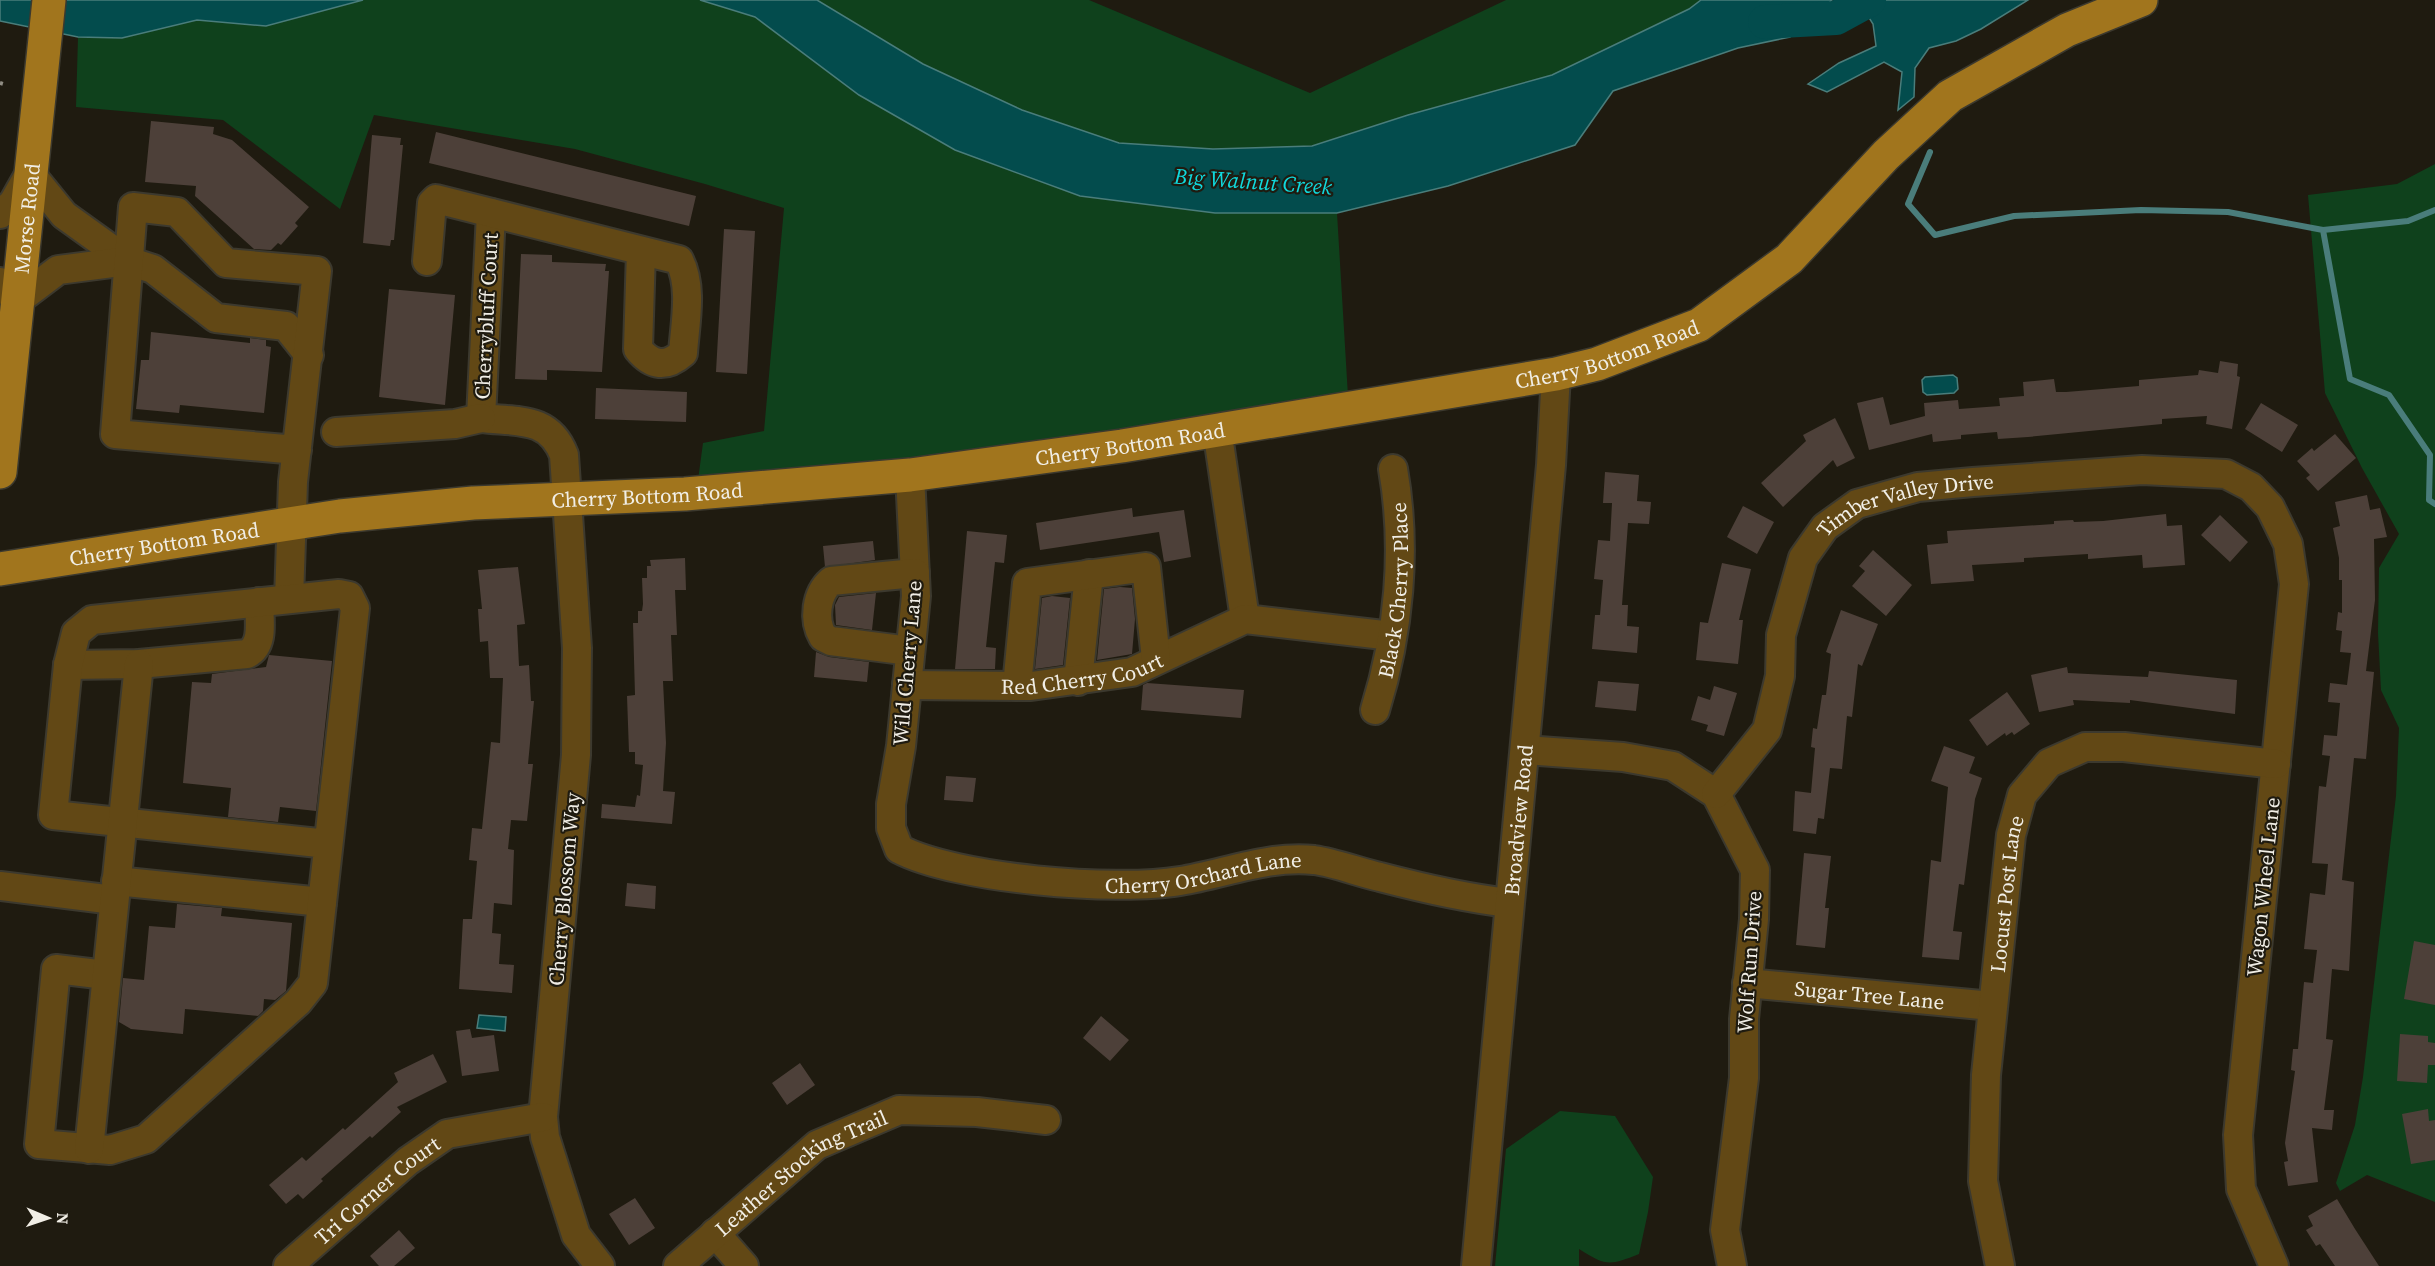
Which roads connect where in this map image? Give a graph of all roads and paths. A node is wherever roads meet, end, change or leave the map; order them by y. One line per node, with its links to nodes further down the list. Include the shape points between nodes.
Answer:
1 (49, 0): 5 (main road, Morse Road)
2 (2141, 0): 13 (main road, Cherry Bottom Road, via 2067,30 1950,96 1886,155 1789,259 1699,325 1597,364)
3 (0, 82): 4 (path)
4 (7, 85)
5 (30, 173): 7 (street, via 13,203); 9 (street, via 64,215); 11 (main road, Morse Road)
6 (491, 213): 8 (street, Cherrybluff Court); 10 (street, Cherrybluff Court, via 436,199 432,203); 14 (street, Cherrybluff Court)
7 (0, 214)
8 (641, 251)
9 (128, 261): 11 (street, via 58,270); 12 (street, via 153,269 216,318 286,326); 12 (street, via 133,207 177,213 226,263 317,271); 17 (street, via 115,434)
10 (427, 261)
11 (8, 291): 19 (main road, Morse Road)
12 (309, 355): 17 (street)
13 (1556, 374): 15 (main road, Cherry Bottom Road); 39 (street, Broadview Road)
14 (482, 418): 16 (street); 21 (street, Cherrybluff Court, via 545,427 558,439 564,455)
15 (1217, 429): 20 (main road, Cherry Bottom Road); 29 (street)
16 (336, 432)
17 (297, 450): 23 (street)
18 (1393, 469): 30 (street, Black Cherry Place, via 1402,537)
19 (0, 472)
20 (910, 476): 21 (main road, Cherry Bottom Road); 25 (street, Wild Cherry Lane)
21 (567, 500): 23 (main road, Cherry Bottom Road, via 473,503); 52 (street, Cherry Blossom Way, via 577,648 576,755)
22 (2270, 507): 40 (street, Wagon Wheel Lane, via 2288,544 2294,584); 41 (street, Timber Valley Drive, via 2250,487 2226,474 2142,470 1918,488 1857,504 1825,527 1803,558 1781,635 1780,676 1767,730)
23 (291, 523): 24 (main road, Cherry Bottom Road); 27 (street)
24 (0, 569)
25 (915, 573): 31 (street, Wild Cherry Lane); 31 (street, via 831,582 820,596 818,622 823,637 831,641)
26 (1089, 574): 32 (street, via 1146,567); 35 (street); 37 (street, via 1027,583)
27 (289, 599): 28 (street); 43 (street, via 339,594 349,596 355,608)
28 (259, 602): 33 (street, via 259,640 253,651); 34 (street, via 92,620 76,633)
29 (1245, 619): 30 (street); 32 (street, Red Cherry Court)
30 (1392, 636): 38 (street, Black Cherry Place, via 1388,670)
31 (910, 651): 36 (street, Wild Cherry Lane)
32 (1156, 659): 35 (street, Red Cherry Court, via 1132,672)
33 (139, 664): 34 (street); 42 (street)
34 (68, 665): 42 (street, via 53,815)
35 (1078, 681): 37 (street, Red Cherry Court)
36 (907, 685): 37 (street, Red Cherry Court); 44 (street, Wild Cherry Lane, via 891,804 891,828)
37 (1017, 686)
38 (1375, 710)
39 (1525, 750): 41 (street, Wolf Run Drive, via 1623,757 1673,766); 48 (street, Broadview Road)
40 (2276, 764): 51 (street, Locust Post Lane, via 2124,747 2085,747 2049,763 2022,795 2011,835); 63 (street, Wagon Wheel Lane, via 2238,1135 2241,1189)
41 (1716, 794): 50 (street, Wolf Run Drive, via 1755,870)
42 (122, 822): 43 (street); 46 (street)
43 (328, 844): 47 (street)
44 (899, 849): 48 (street, Cherry Orchard Lane, via 920,860 978,872 1107,885 1178,882 1270,862 1314,860 1476,899)
45 (0, 886): 46 (street)
46 (115, 891): 47 (street); 49 (street)
47 (322, 902): 54 (street, via 313,983 298,1002 146,1139 117,1149)
48 (1509, 903): 60 (street, Broadview Road)
49 (106, 975): 54 (street); 54 (street, via 56,969 41,1121 39,1144)
50 (1747, 982): 51 (street, Sugar Tree Lane); 61 (street, Wolf Run Drive, via 1744,1078 1725,1230)
51 (1992, 1006): 62 (street, Locust Post Lane, via 1983,1181)
52 (543, 1117): 56 (street, Tri Corner Court, via 447,1134 408,1161); 57 (street, Cherry Blossom Way, via 545,1137 576,1234)
53 (1046, 1120): 55 (street, Leather Stocking Trail, via 977,1112 899,1110 817,1145)
54 (89, 1149)
55 (715, 1233): 58 (street, Leather Stocking Trail); 59 (street)
56 (288, 1266)
57 (600, 1266)
58 (678, 1266)
59 (744, 1266)
60 (1476, 1266)
61 (1732, 1266)
62 (2000, 1266)
63 (2274, 1266)

